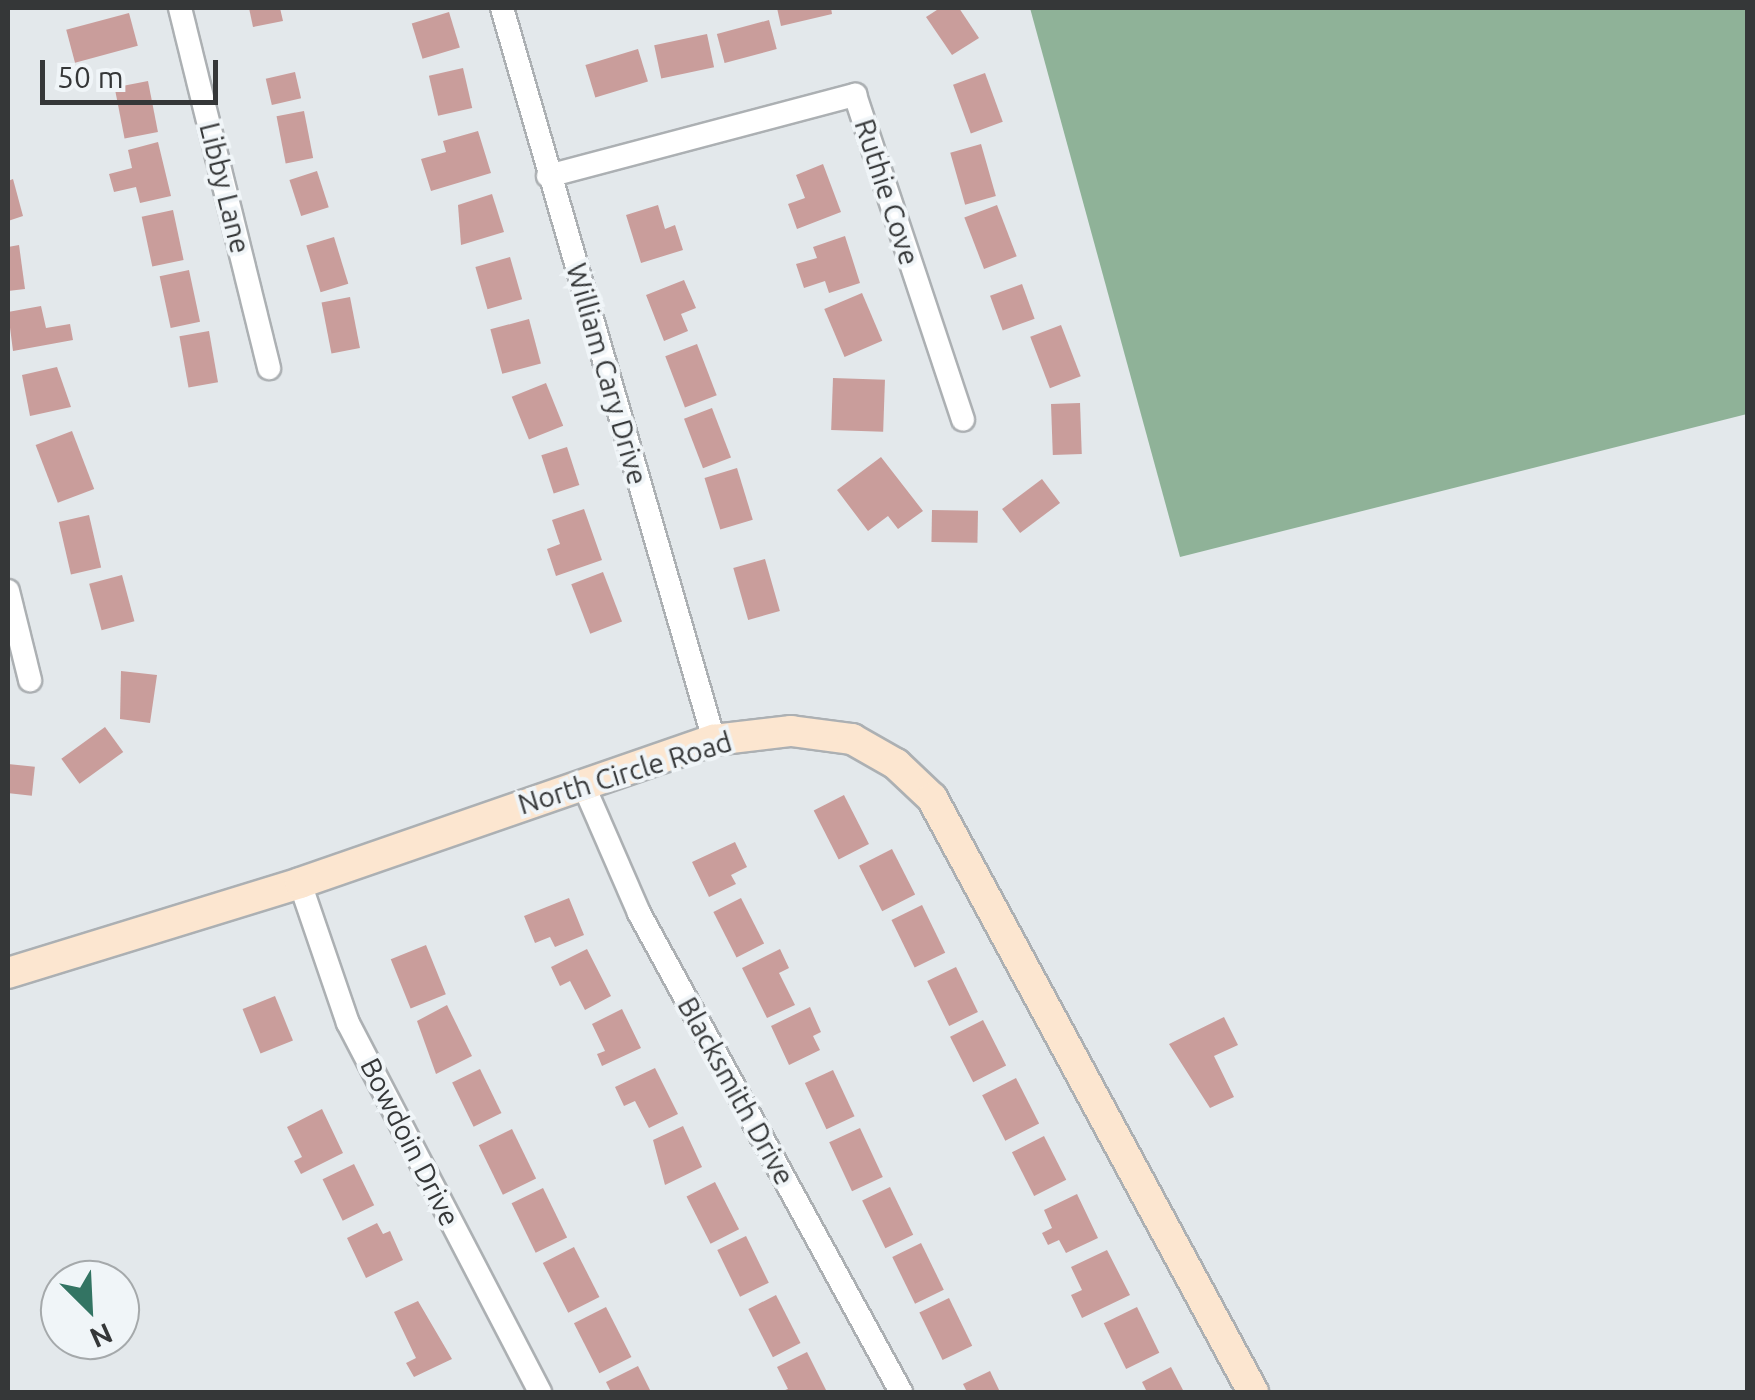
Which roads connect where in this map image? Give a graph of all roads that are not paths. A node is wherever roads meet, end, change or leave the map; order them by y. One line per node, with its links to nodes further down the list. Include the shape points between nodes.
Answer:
1 (180, 8): 4 (street, Libby Lane)
2 (502, 8): 3 (street, William Cary Drive)
3 (548, 176): 5 (street, Ruthie Cove, via 855,95); 8 (street, William Cary Drive)
4 (269, 368)
5 (963, 420)
6 (8, 592): 7 (street)
7 (30, 680)
8 (714, 740): 9 (street, North Circle Road); 14 (street, North Circle Road, via 792,731 852,740 896,764 932,798)
9 (582, 784): 10 (street, North Circle Road); 13 (street, Blacksmith Drive, via 640,913)
10 (300, 883): 11 (street, North Circle Road); 12 (street, Bowdoin Drive, via 348,1023)
11 (8, 973)
12 (540, 1392)
13 (901, 1392)
14 (1253, 1392)

